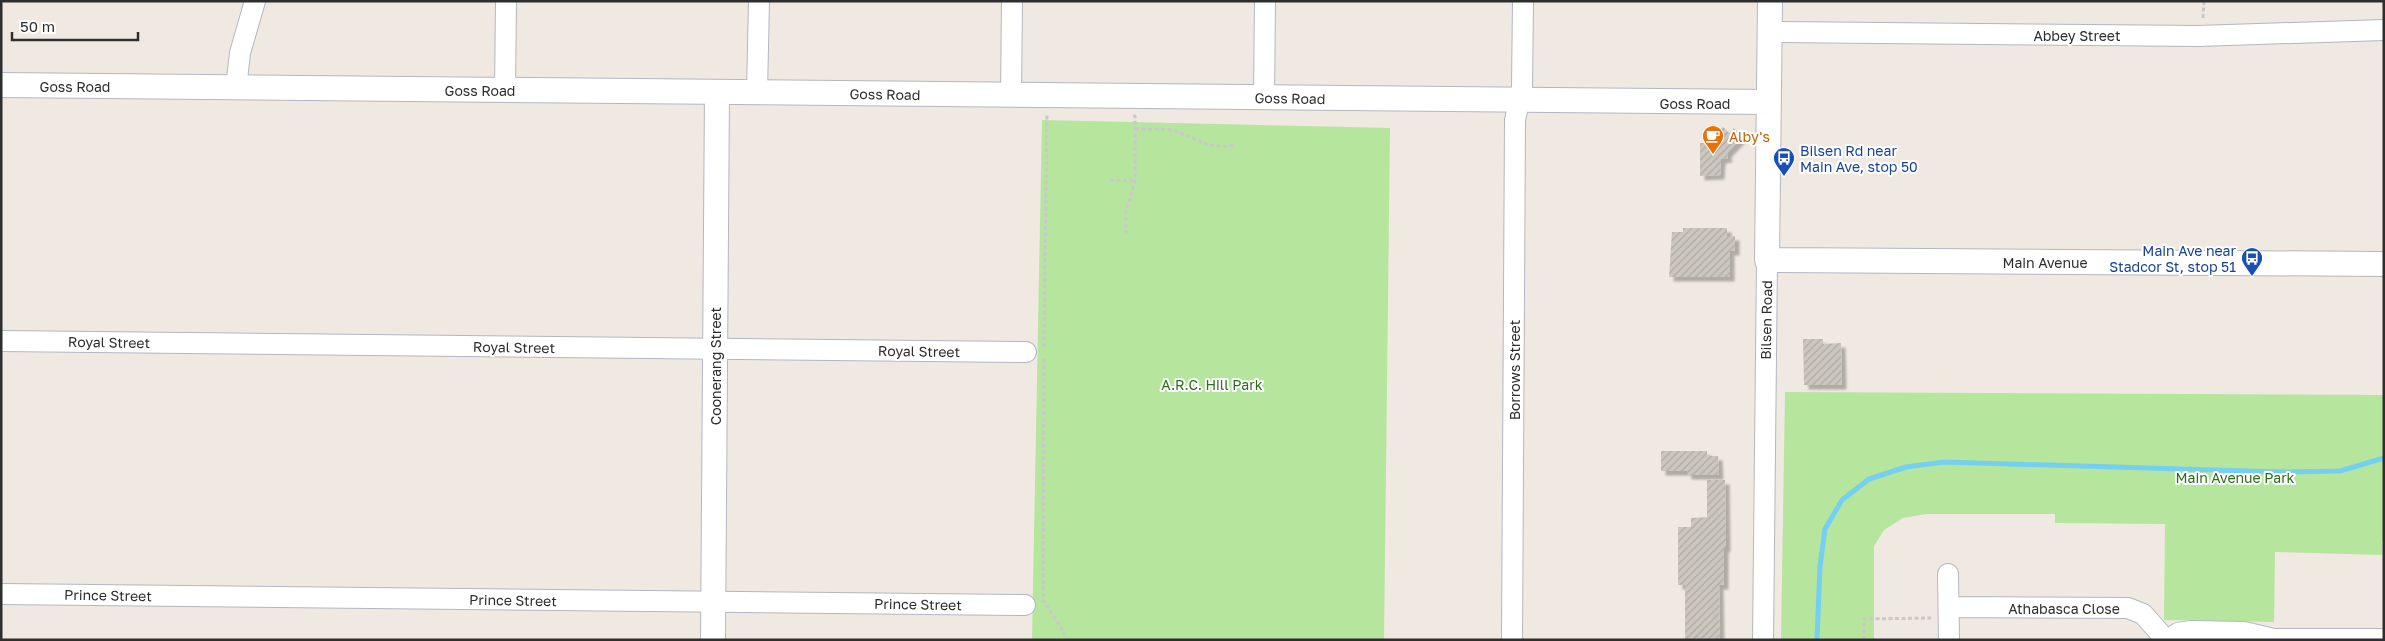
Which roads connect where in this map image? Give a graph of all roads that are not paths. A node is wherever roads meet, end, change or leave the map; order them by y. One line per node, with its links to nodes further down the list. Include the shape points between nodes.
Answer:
1 (255, 1): 11 (street, via 240,53)
2 (506, 1): 12 (street)
3 (759, 1): 14 (street)
4 (1012, 1): 15 (street)
5 (1265, 1): 16 (street)
6 (1523, 1): 17 (street, Borrows Street)
7 (1770, 1): 9 (street, Bilsen Road)
8 (2384, 30): 9 (street, Abbey Street, via 2198,36)
9 (1770, 32): 18 (street, Bilsen Road)
10 (1, 86): 11 (street, Goss Road)
11 (236, 88): 12 (street, Goss Road)
12 (505, 90): 13 (street, Goss Road)
13 (717, 92): 14 (street, Goss Road); 22 (street, Coonerang Street)
14 (757, 92): 15 (street, Goss Road)
15 (1010, 95): 16 (street, Goss Road, via 1047,106)
16 (1264, 98): 17 (street, Goss Road)
17 (1519, 100): 18 (street, Goss Road); 31 (street, Borrows Street, via 1515,120)
18 (1769, 102): 19 (street, Bilsen Road)
19 (1767, 260): 20 (street, Main Avenue); 32 (street, Bilsen Road)
20 (2384, 264)
21 (1, 341): 22 (street, Royal Street)
22 (715, 349): 23 (street, Royal Street); 26 (street, Coonerang Street)
23 (1026, 352)
24 (1948, 574): 28 (street)
25 (1, 594): 26 (street, Prince Street)
26 (713, 602): 27 (street, Prince Street); 30 (street, Coonerang Street)
27 (1025, 605)
28 (1948, 607): 33 (street); 34 (street, Athabasca Close, via 2128,608 2144,614)
29 (2384, 639): 34 (street, Athabasca Close, via 2274,639 2244,632 2191,631)
30 (713, 640)
31 (1512, 640)
32 (1763, 640)
33 (1949, 640)
34 (2167, 640)

